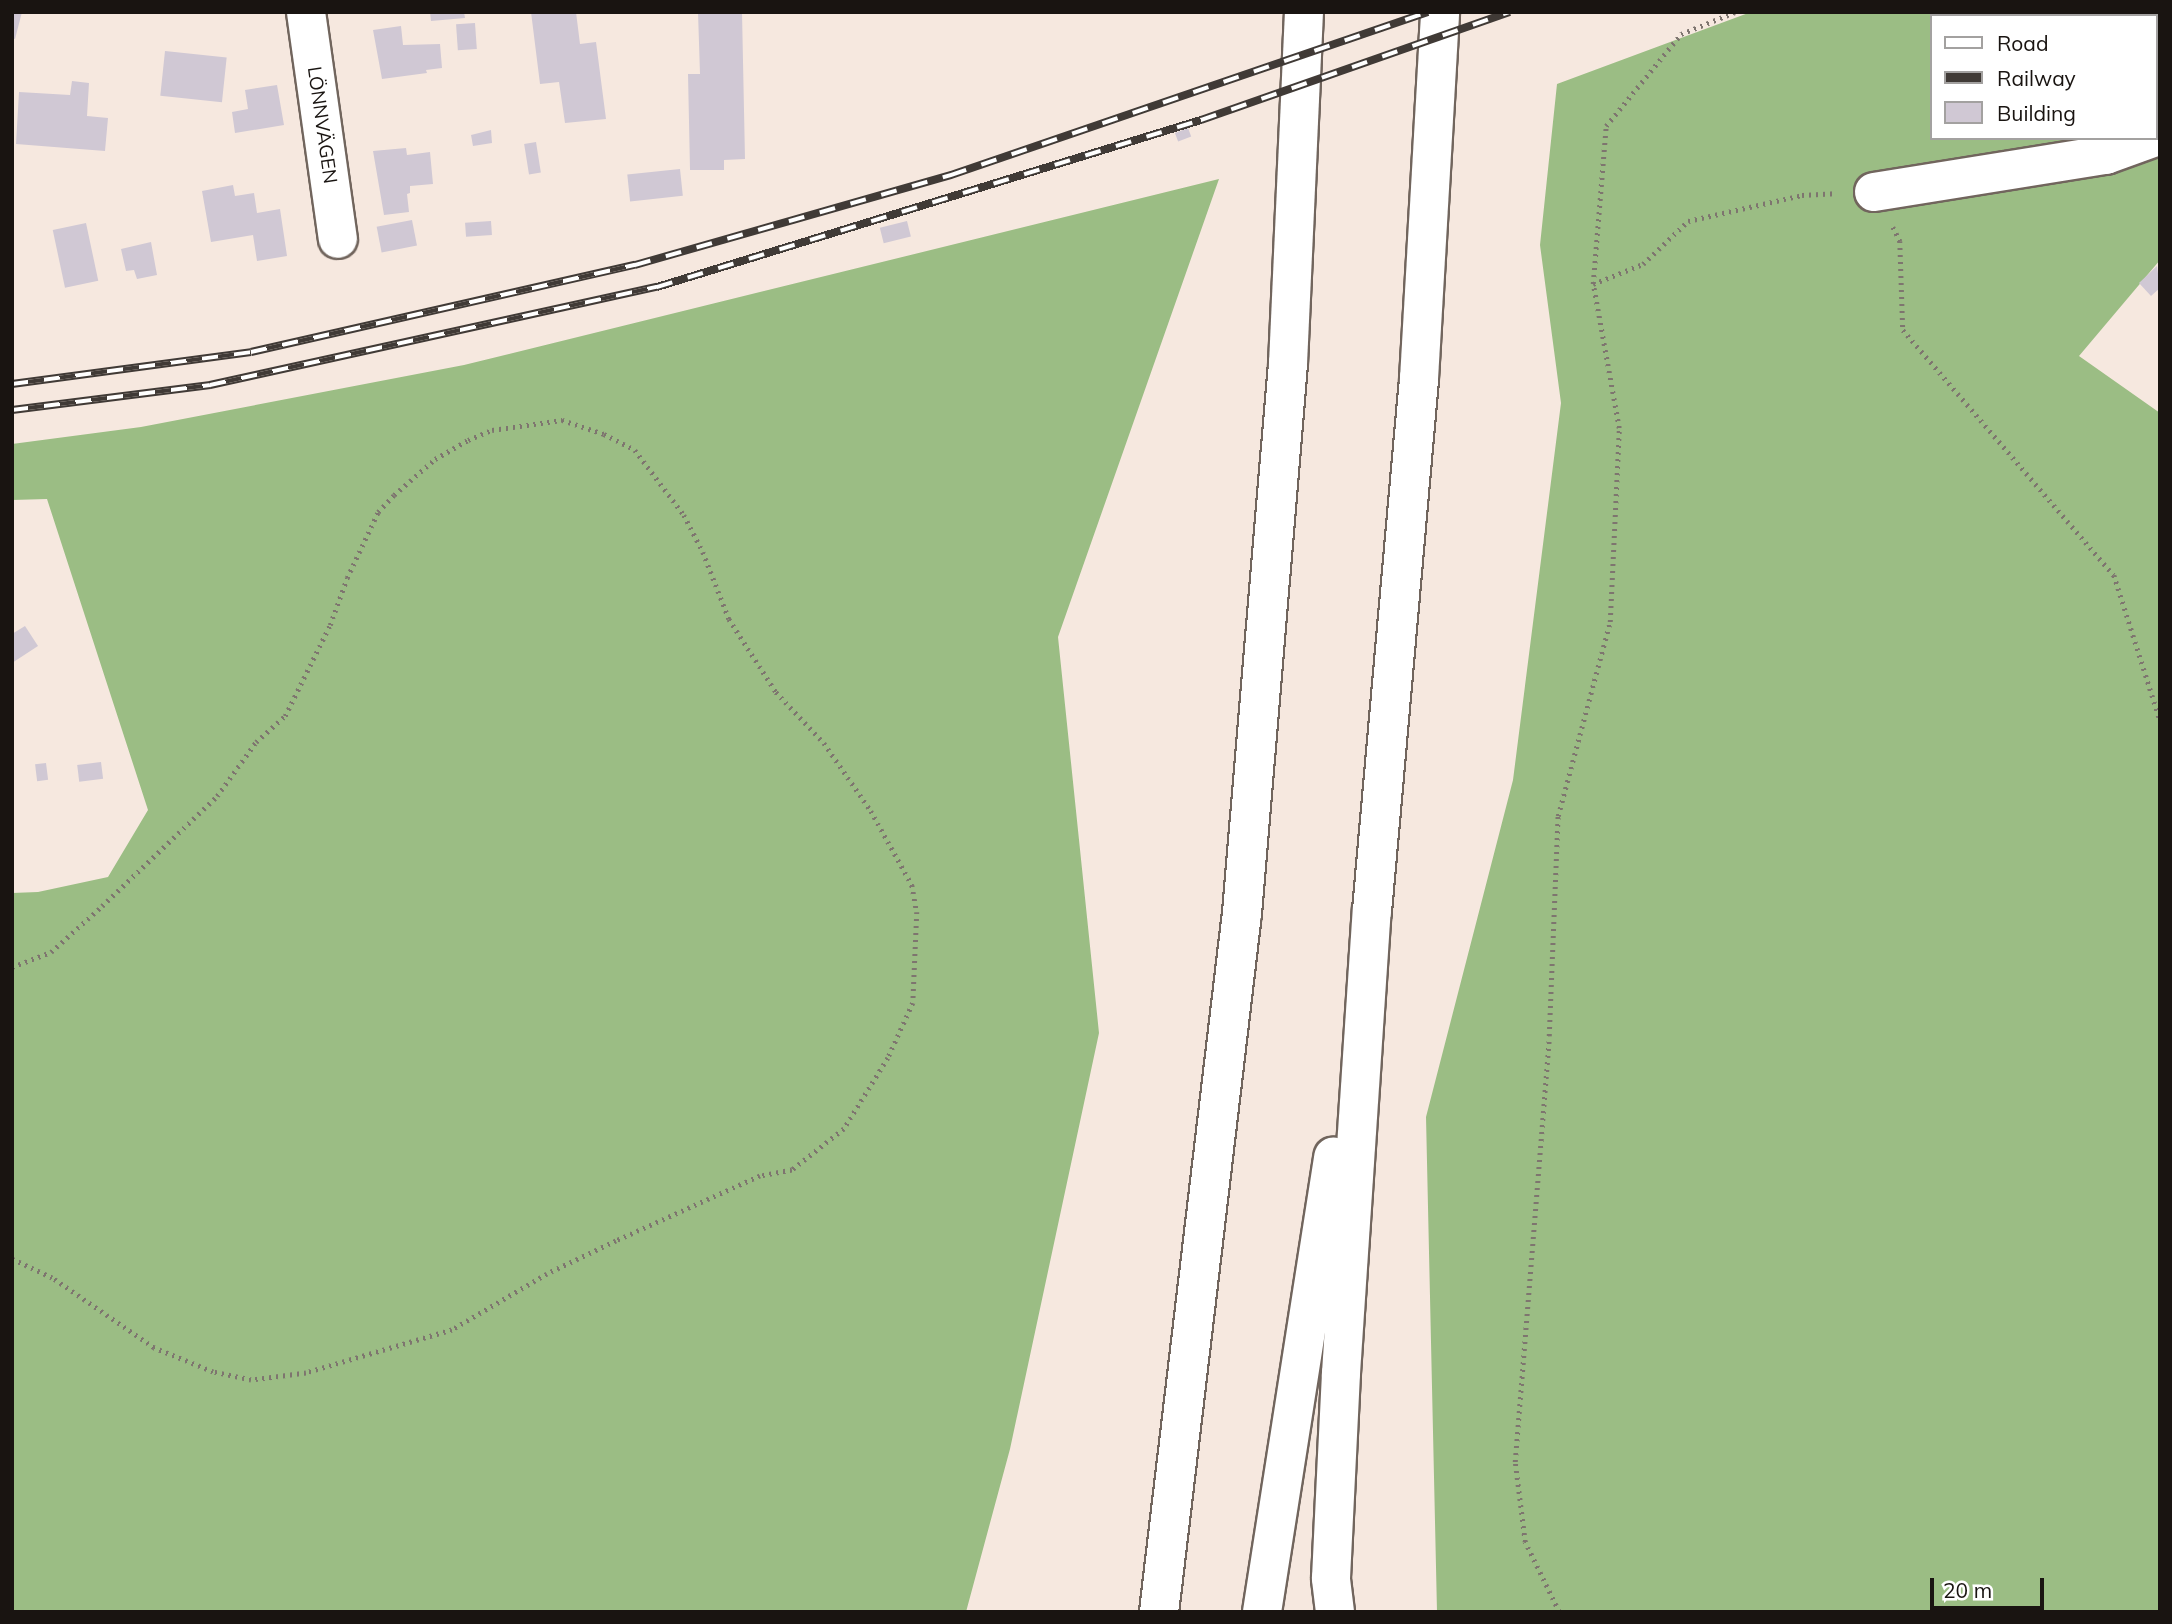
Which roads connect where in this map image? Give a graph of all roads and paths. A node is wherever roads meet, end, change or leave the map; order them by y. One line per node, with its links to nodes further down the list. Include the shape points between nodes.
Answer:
1 (306, 12): 7 (main road, LÖNNVÄGEN)
2 (1304, 12): 13 (main road, via 1288,364 1242,913)
3 (1440, 12): 10 (main road, via 1419,379)
4 (1735, 12): 8 (path, via 1681,34 1606,126)
5 (2144, 140): 6 (main road, via 2106,155)
6 (1874, 192): 8 (path, via 1802,195 1688,221 1643,264); 9 (path, via 1900,240 1903,330 2114,575)
7 (338, 239)
8 (1592, 284): 18 (path, via 1619,428 1610,622 1558,817 1549,1036 1515,1462 1525,1542)
9 (2160, 720)
10 (1372, 911): 16 (main road); 17 (main road, via 1340,1386 1331,1578)
11 (12, 967): 12 (path, via 51,952 102,906 218,796 256,742 285,716 330,625 377,512 394,495 435,459 468,440 492,430 562,420 635,450 684,515 729,619 776,692 824,743 871,811 912,885 917,912 913,1003 888,1058 844,1129 792,1170 760,1176 616,1241 547,1274 452,1330 306,1373 251,1380 213,1372 154,1348 52,1278)
12 (12, 1259)
13 (1164, 1572): 14 (main road); 15 (main road)
14 (1148, 1612)
15 (1159, 1612)
16 (1262, 1612)
17 (1335, 1612)
18 (1559, 1612)

